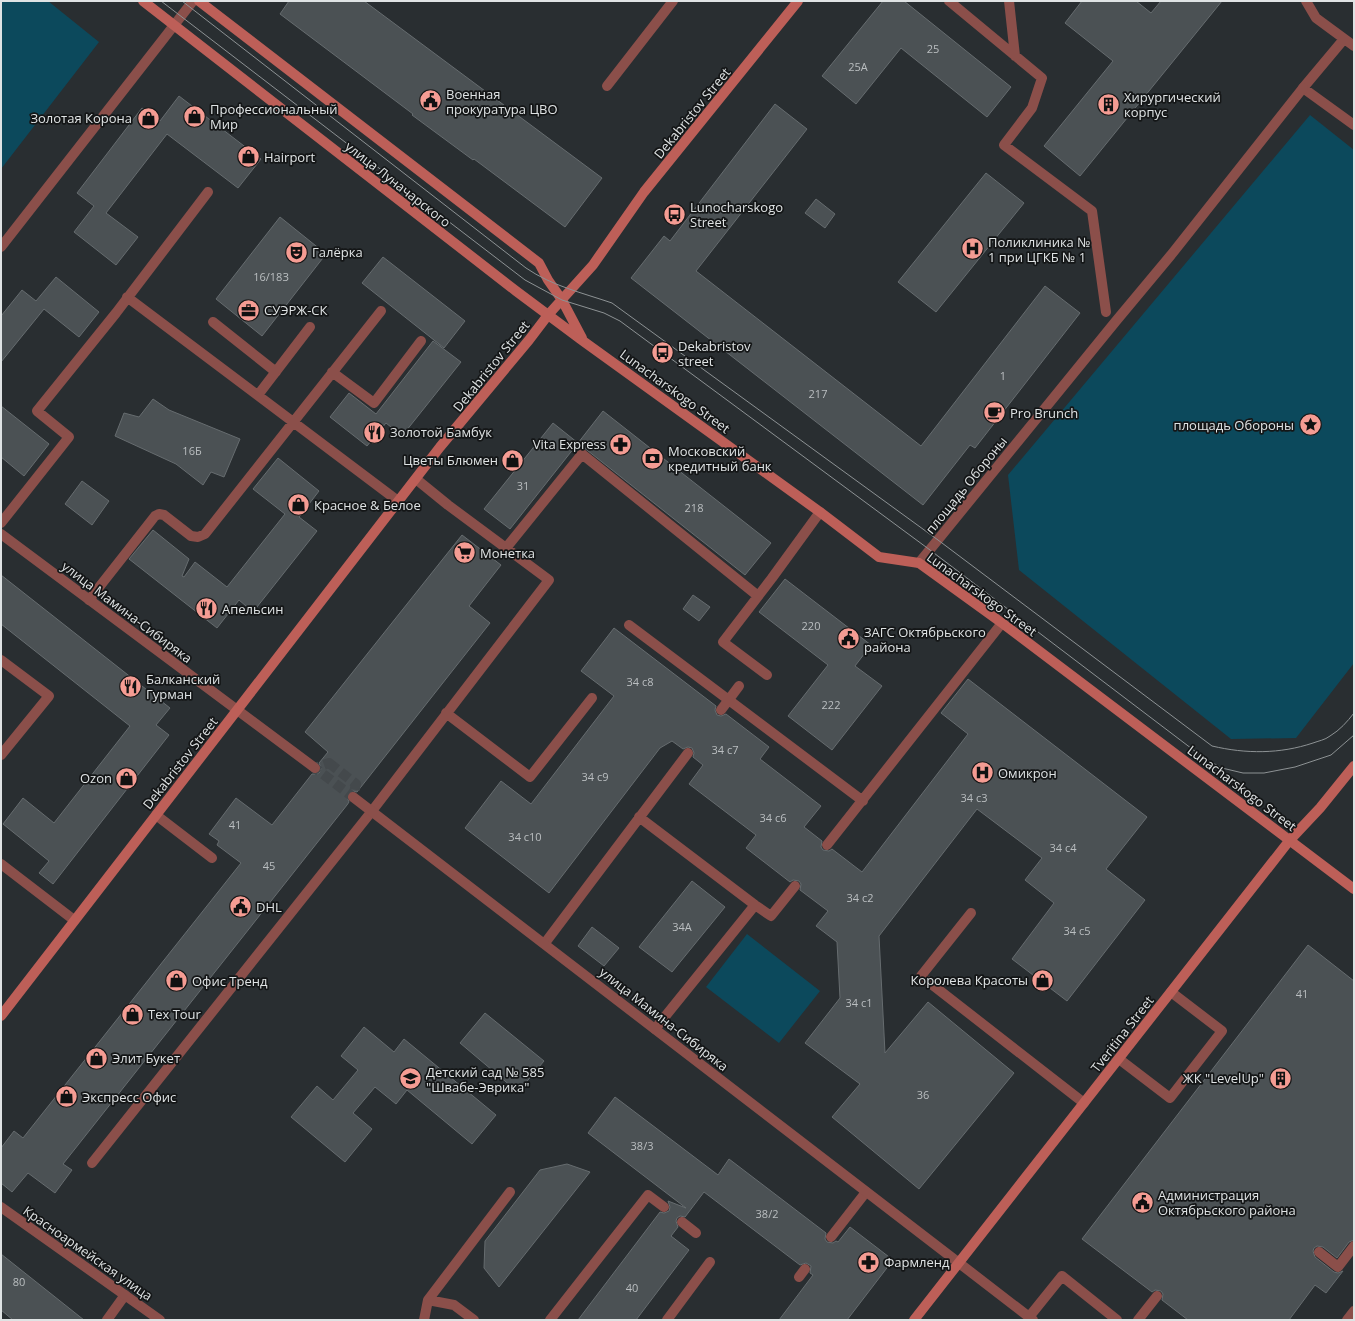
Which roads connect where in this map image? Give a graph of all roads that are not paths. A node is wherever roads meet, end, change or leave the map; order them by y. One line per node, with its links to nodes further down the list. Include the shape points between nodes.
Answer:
1 (143, 1): 9 (main road, улица Луначарского)
2 (194, 1): 9 (street)
3 (199, 1): 19 (main road, улица Луначарского, via 539,263)
4 (673, 1): 13 (street)
5 (798, 1): 19 (main road, Dekabristov Street, via 644,192 593,265)
6 (949, 1): 12 (street)
7 (1009, 1): 12 (street)
8 (1306, 1): 10 (street, via 1316,18)
9 (174, 26): 17 (street); 22 (main road, улица Луначарского)
10 (1344, 39): 11 (street); 14 (street, площадь Обороны)
11 (1354, 46)
12 (1015, 56): 21 (street, via 1042,78 1032,108 1004,145 1092,211)
13 (607, 86)
14 (1303, 88): 15 (street); 37 (street, площадь Обороны, via 1171,255)
15 (1354, 125)
16 (208, 192): 18 (street)
17 (1, 247)
18 (127, 297): 29 (street); 34 (street, via 37,411 69,437)
19 (562, 300): 22 (main road, Dekabristov Street); 26 (main road, Lunacharskogo Street)
20 (381, 311): 28 (street)
21 (1106, 312)
22 (548, 315): 26 (main road, улица Луначарского); 31 (main road, Dekabristov Street)
23 (213, 322): 27 (street)
24 (310, 327): 27 (street)
25 (420, 341): 28 (street, via 374,403)
26 (583, 341): 33 (main road, Lunacharskogo Street)
27 (276, 372): 29 (street)
28 (332, 372): 30 (street)
29 (258, 396): 30 (street)
30 (293, 422): 32 (street); 39 (street, via 205,534 198,538 191,536 164,515 155,516)
31 (416, 479): 32 (main road, Dekabristov Street); 36 (street)
32 (398, 501): 47 (main road, Dekabristov Street)
33 (820, 512): 37 (main road, Lunacharskogo Street, via 879,557); 38 (street)
34 (1, 523)
35 (1, 534): 39 (street, улица Мамина-Сибиряка)
36 (506, 548): 38 (street, via 582,454); 49 (street, via 548,580)
37 (919, 563): 40 (main road, Lunacharskogo Street)
38 (758, 596): 43 (street, via 723,642)
39 (89, 600): 47 (street, улица Мамина-Сибиряка)
40 (1002, 623): 55 (street); 59 (main road, Lunacharskogo Street)
41 (629, 625): 46 (street)
42 (1, 660): 51 (street, via 49,696)
43 (767, 675)
44 (739, 686): 46 (street)
45 (592, 698): 49 (street, via 530,777)
46 (729, 700): 48 (street); 55 (street)
47 (237, 710): 53 (street, улица Мамина-Сибиряка); 57 (main road, Dekabristov Street)
48 (721, 710)
49 (446, 713): 56 (street)
50 (688, 753): 58 (street)
51 (1, 755)
52 (1354, 766): 59 (main road, Tveritina Street)
53 (316, 768)
54 (353, 797): 56 (street, улица Мамина-Сибиряка)
55 (863, 801): 60 (street)
56 (372, 810): 68 (street, улица Мамина-Сибиряка); 74 (street)
57 (156, 815): 61 (street); 67 (main road, Dekabristov Street)
58 (639, 817): 65 (street); 68 (street)
59 (1289, 841): 64 (main road, Lunacharskogo Street); 69 (main road, Tveritina Street)
60 (827, 845)
61 (212, 858)
62 (1, 864): 67 (street)
63 (795, 886): 65 (street, via 771,916)
64 (1354, 889)
65 (755, 905): 71 (street)
66 (971, 913): 73 (street, via 921,976)
67 (74, 920): 70 (main road, Dekabristov Street)
68 (545, 943): 71 (street, улица Мамина-Сибиряка)
69 (1171, 992): 72 (main road, Tveritina Street); 72 (street, via 1222,1031 1170,1098)
70 (1, 1016)
71 (655, 1029): 76 (street, улица Мамина-Сибиряка)
72 (1119, 1058): 73 (main road, Tveritina Street)
73 (1084, 1103): 85 (main road, Tveritina Street)
74 (92, 1163)
75 (510, 1192): 88 (street)
76 (866, 1192): 81 (street); 85 (street, улица Мамина-Сибиряка)
77 (1, 1207): 86 (street, Красноармейская улица)
78 (664, 1207): 95 (street, via 648,1195)
79 (682, 1222): 80 (street)
80 (696, 1233)
81 (831, 1237)
82 (1354, 1246): 83 (street, via 1338,1267)
83 (1319, 1252)
84 (710, 1262): 96 (street)
85 (959, 1263): 90 (street, улица Мамина-Сибиряка); 97 (main road, Tveritina Street)
86 (125, 1295): 91 (street); 92 (street, Красноармейская улица)
87 (1157, 1296): 99 (street)
88 (428, 1300): 93 (street); 94 (street, via 454,1305)
89 (1354, 1311): 100 (street)
90 (1031, 1318): 98 (street, via 1062,1276)
91 (107, 1320)
92 (160, 1320)
93 (424, 1320)
94 (474, 1320)
95 (550, 1320)
96 (667, 1320)
97 (914, 1320)
98 (1117, 1320)
99 (1138, 1320)
100 (1347, 1320)

